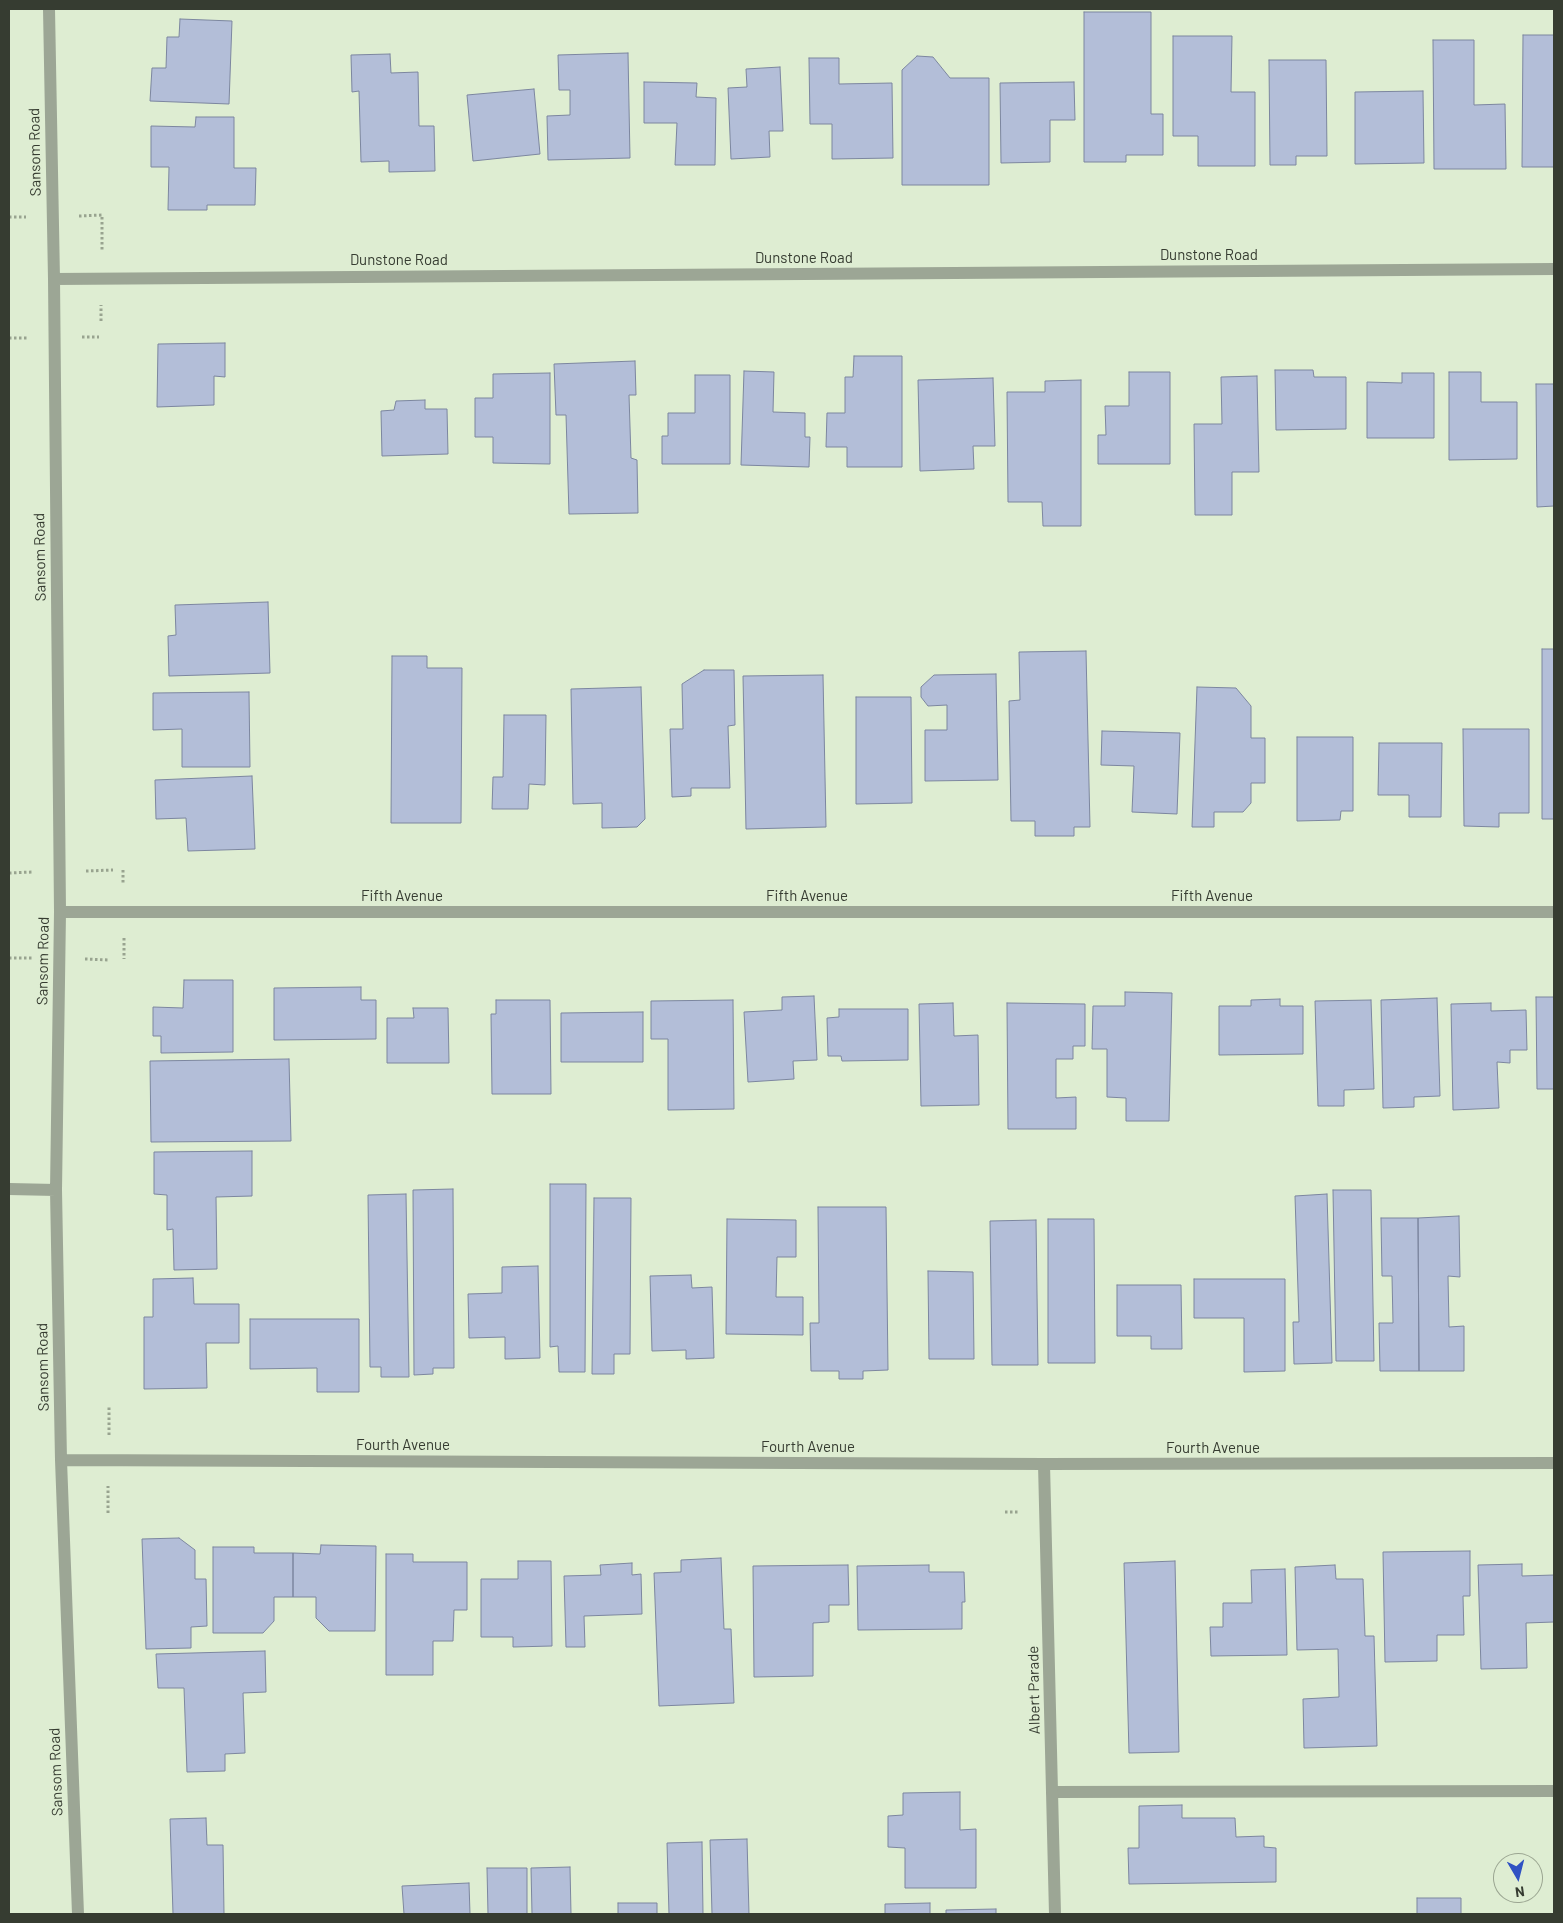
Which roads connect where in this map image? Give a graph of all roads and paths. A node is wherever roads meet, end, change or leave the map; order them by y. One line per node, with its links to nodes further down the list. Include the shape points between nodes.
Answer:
1 (48, 9): 3 (street, Sansom Road)
2 (1554, 269): 3 (street, Dunstone Road)
3 (54, 279): 4 (street, Sansom Road)
4 (60, 912): 5 (street, Fifth Avenue); 7 (street, Sansom Road)
5 (1554, 912)
6 (9, 1189): 7 (street)
7 (56, 1190): 8 (street, Sansom Road)
8 (61, 1460): 10 (street, Fourth Avenue); 13 (street, Sansom Road)
9 (1554, 1463): 10 (street, Fourth Avenue)
10 (1044, 1464): 12 (street, Albert Parade)
11 (1554, 1791): 12 (street)
12 (1052, 1792): 14 (street, Albert Parade)
13 (78, 1914)
14 (1055, 1914)

